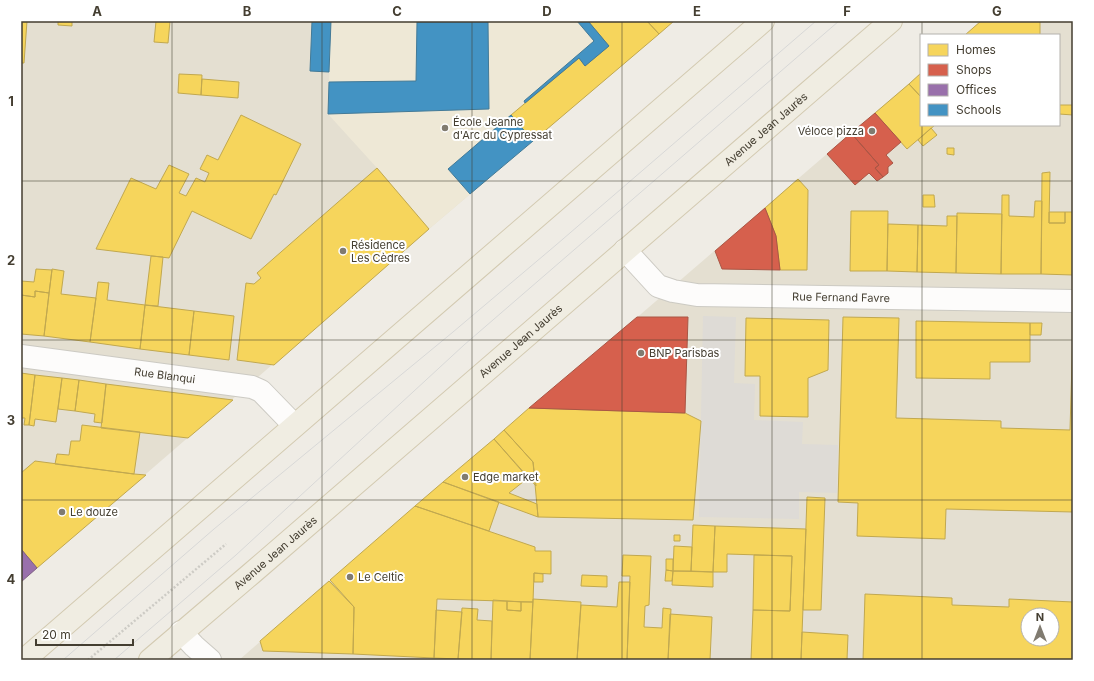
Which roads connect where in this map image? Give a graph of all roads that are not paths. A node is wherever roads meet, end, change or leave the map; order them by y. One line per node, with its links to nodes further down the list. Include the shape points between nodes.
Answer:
1 (763, 21): 6 (main road)
2 (891, 21): 3 (main road, Avenue Jean Jaurès)
3 (625, 250): 4 (street, Rue Fernand Favre, via 658,286 673,292 697,295); 7 (main road, Avenue Jean Jaurès)
4 (1073, 301)
5 (21, 356): 6 (street, Rue Blanqui, via 252,387 261,391)
6 (294, 425): 8 (main road)
7 (181, 632): 9 (main road, Avenue Jean Jaurès); 10 (street)
8 (24, 660)
9 (150, 660)
10 (210, 660)

